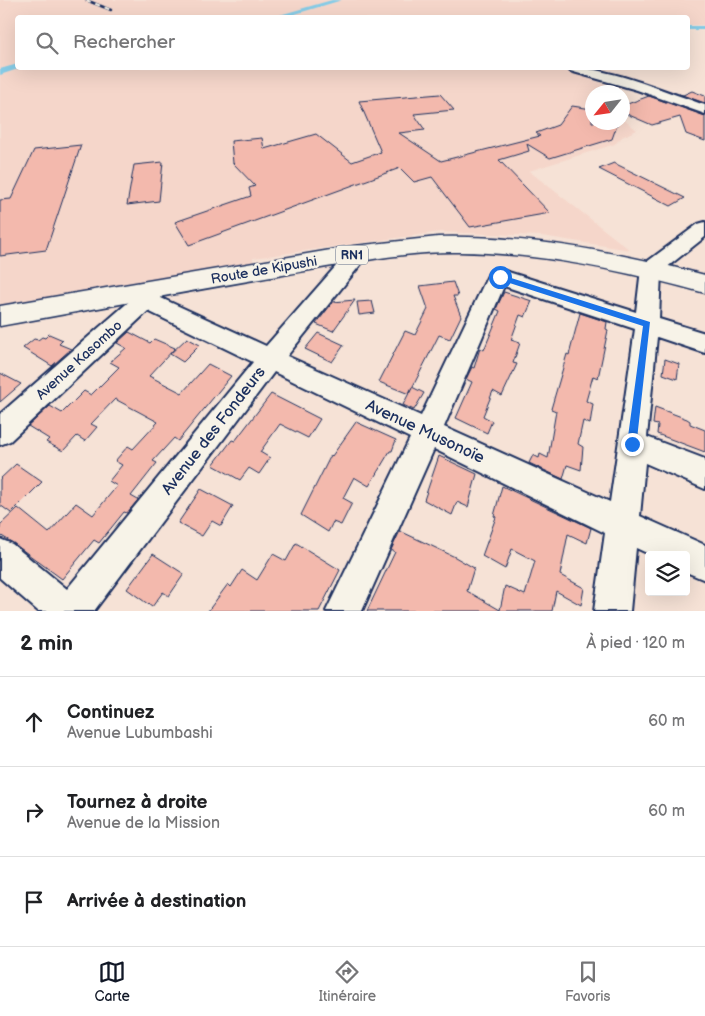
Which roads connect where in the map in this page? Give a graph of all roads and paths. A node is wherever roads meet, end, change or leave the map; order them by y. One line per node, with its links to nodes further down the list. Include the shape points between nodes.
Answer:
1 (581, 70): 2 (street)
2 (705, 110)
3 (702, 234): 5 (street)
4 (358, 254): 5 (highway, Route de Kipushi / RN1, via 424,245 499,245 575,254); 7 (highway, Route de Kipushi / RN1); 11 (street, Avenue des Fondeurs)
5 (651, 269): 6 (highway, Route de Kipushi / RN1); 9 (street)
6 (705, 284)
7 (152, 294): 8 (highway, Route de Kipushi / RN1); 11 (street, Avenue Musonoïe); 12 (street, Avenue Kasombo)
8 (0, 316)
9 (647, 324): 10 (street); 13 (street, via 500,277 494,282); 14 (street)
10 (705, 343)
11 (271, 358): 13 (street, Avenue Musonoïe); 20 (street, Avenue des Fondeurs)
12 (0, 432)
13 (428, 433): 16 (street, Avenue Musonoïe); 21 (street)
14 (632, 444): 15 (street); 16 (street)
15 (705, 474)
16 (622, 524): 18 (street, Avenue Musonoïe); 22 (street)
17 (0, 556): 19 (street)
18 (705, 563)
19 (66, 611)
20 (72, 611)
21 (344, 611)
22 (612, 611)

